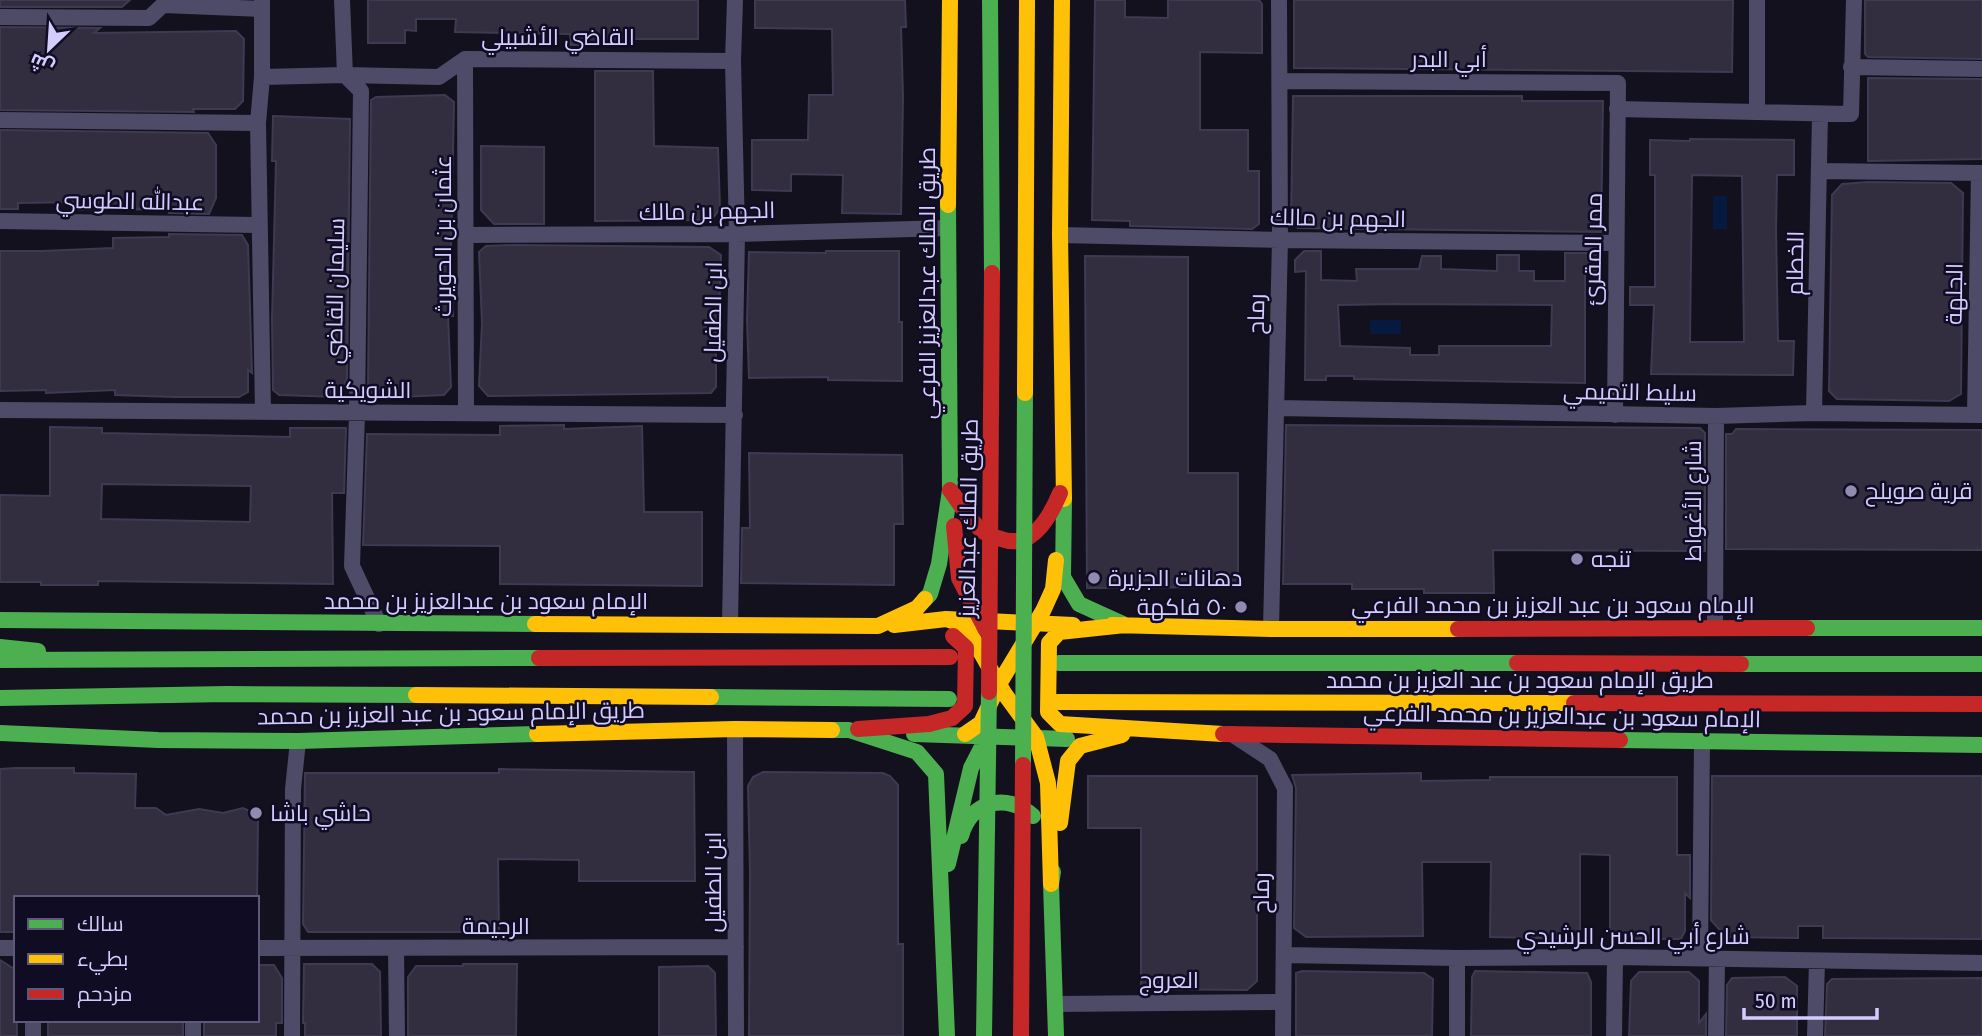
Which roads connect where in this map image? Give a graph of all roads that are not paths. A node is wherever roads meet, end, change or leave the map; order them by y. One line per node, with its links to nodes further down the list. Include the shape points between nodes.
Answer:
1 (149, 0): 13 (street)
2 (342, 0): 18 (street, سليمان القاضي)
3 (735, 0): 15 (street, ابن الطفيل)
4 (950, 0): 31 (street, طريق الملك عبدالعزيز الفرعي)
5 (990, 0): 104 (street, طريق الملك عبدالعزيز, bridge, via 993,362)
6 (1027, 0): 105 (street, bridge)
7 (1062, 0): 34 (street)
8 (1279, 0): 20 (street, رماح)
9 (1757, 0): 23 (street)
10 (1854, 0): 16 (street)
11 (262, 5): 13 (street, via 163,5); 19 (street)
12 (0, 17): 13 (street)
13 (149, 18)
14 (465, 59): 15 (street, القاضي الأشبيلي); 18 (street, القاضي الأشبيلي, via 439,77); 33 (street, عثمان بن الحويرث)
15 (733, 61): 32 (street, ابن الطفيل)
16 (1851, 67): 17 (street); 24 (street, via 1851,114)
17 (1982, 69)
18 (345, 75): 19 (street, القاضي الأشبيلي); 42 (street, سليمان القاضي, via 361,92)
19 (262, 77): 26 (street)
20 (1281, 80): 21 (street, أبي البدر); 35 (street, رماح)
21 (1618, 83): 22 (street, ممر المقرئ)
22 (1617, 109): 23 (street); 36 (street, ممر المقرئ)
23 (1757, 112): 24 (street)
24 (1821, 114): 27 (street, الخطام)
25 (0, 120): 26 (street)
26 (258, 123): 30 (street)
27 (1819, 171): 28 (street); 41 (street, الخطام)
28 (1981, 173): 45 (street, الجلهة)
29 (0, 221): 30 (street, عبدالله الطوسي)
30 (259, 226): 39 (street)
31 (948, 228): 32 (street, الجهم بن مالك); 48 (street, طريق الملك عبدالعزيز الفرعي)
32 (737, 234): 33 (street, الجهم بن مالك); 43 (street, ابن الطفيل)
33 (466, 235): 40 (street, عثمان بن الحويرث)
34 (1060, 235): 35 (street, الجهم بن مالك); 47 (street)
35 (1280, 240): 36 (street, الجهم بن مالك); 37 (street, رماح)
36 (1616, 243): 44 (street, ممر المقرئ)
37 (1277, 408): 44 (street, سليط التميمي); 61 (street, رماح)
38 (0, 410): 39 (street, الشويكية)
39 (262, 411): 42 (street, الشويكية)
40 (466, 412): 42 (street, الشويكية); 43 (street, الشويكية)
41 (1814, 413): 45 (street, سليط التميمي); 46 (street, سليط التميمي)
42 (356, 414): 54 (street, سليمان القاضي, via 352,566)
43 (735, 415): 55 (street, ابن الطفيل)
44 (1615, 415): 46 (street, سليط التميمي)
45 (1979, 415)
46 (1716, 416): 59 (street, شارع الأغواط)
47 (1064, 482): 48 (street, via 1051,515 1024,541 1005,543 982,532); 53 (street, via 1053,589); 57 (street, via 1063,578 1079,604)
48 (950, 490): 49 (street, طريق الملك عبدالعزيز الفرعي); 52 (street, via 959,578)
49 (939, 564): 58 (street, الإمام سعود بن عبدالعزيز بن محمد, via 930,594 917,608)
50 (946, 619): 52 (street); 58 (street); 68 (street, via 968,630)
51 (0, 620): 54 (street, الإمام سعود بن عبدالعزيز بن محمد)
52 (983, 621): 53 (street); 68 (street)
53 (1036, 623): 56 (street); 68 (street)
54 (379, 624): 55 (street, الإمام سعود بن عبدالعزيز بن محمد)
55 (730, 625): 58 (street, الإمام سعود بن عبدالعزيز بن محمد)
56 (1057, 625): 57 (street); 68 (street)
57 (1125, 625): 61 (street, الإمام سعود بن عبد العزيز بن محمد الفرعي); 75 (street, via 1059,632 1049,643 1048,712 1060,724)
58 (878, 626): 74 (street, via 947,632 958,639 966,648 965,706 952,718 929,724)
59 (1715, 628): 60 (street, الإمام سعود بن عبد العزيز بن محمد الفرعي); 61 (street, الإمام سعود بن عبد العزيز بن محمد الفرعي)
60 (1982, 628)
61 (1270, 629)
62 (0, 648): 65 (street)
63 (950, 657): 65 (street)
64 (0, 660): 65 (street)
65 (141, 661)
66 (1059, 663): 67 (street, طريق الإمام سعود بن عبد العزيز بن محمد)
67 (1982, 664)
68 (1003, 685): 77 (street, via 981,723); 79 (street); 80 (street); 81 (street, via 1047,730)
69 (0, 698): 70 (street, via 227,694)
70 (949, 699)
71 (1058, 702): 72 (street, طريق الإمام سعود بن عبد العزيز بن محمد)
72 (1982, 704)
73 (735, 729): 74 (street, طريق الإمام سعود بن عبد العزيز بن محمد); 82 (street, طريق الإمام سعود بن عبد العزيز بن محمد); 87 (street, ابن الطفيل)
74 (849, 730): 77 (street); 86 (street, طريق الإمام سعود بن عبد العزيز بن محمد, via 917,752 936,774)
75 (1141, 730): 78 (street, الإمام سعود بن عبدالعزيز بن محمد الفرعي); 81 (street); 85 (street, via 1080,746 1068,761)
76 (0, 733): 82 (street, طريق الإمام سعود بن عبد العزيز بن محمد)
77 (965, 734): 79 (street)
78 (1231, 734): 83 (street, الإمام سعود بن عبدالعزيز بن محمد الفرعي); 91 (street, رماح, via 1270,759 1285,788)
79 (988, 735): 80 (street); 86 (street, via 962,797)
80 (1036, 737): 81 (street); 85 (street, via 1048,783)
81 (1067, 738)
82 (298, 741): 89 (street, via 293,789)
83 (1702, 741): 84 (street, الإمام سعود بن عبدالعزيز بن محمد الفرعي); 94 (street)
84 (1982, 745)
85 (1051, 884): 86 (street, via 1041,823 1028,810 1006,802 967,817); 99 (street)
86 (942, 890): 103 (street)
87 (736, 947): 90 (street, الرجيمة); 102 (street, ابن الطفيل)
88 (259, 948): 89 (street, الرجيمة)
89 (292, 948): 90 (street, الرجيمة); 100 (street)
90 (396, 949): 101 (street)
91 (1284, 955): 93 (street, شارع أبي الحسن الرشيدي); 98 (street, رماح)
92 (1615, 957): 93 (street, شارع أبي الحسن الرشيدي); 94 (street, شارع أبي الحسن الرشيدي); 109 (street)
93 (1457, 958): 108 (street)
94 (1700, 958): 95 (street, شارع أبي الحسن الرشيدي)
95 (1717, 959): 96 (street, شارع أبي الحسن الرشيدي); 110 (street)
96 (1817, 961): 97 (street, شارع أبي الحسن الرشيدي); 111 (street)
97 (1982, 963)
98 (1283, 1002): 99 (street, العروج); 107 (street, رماح)
99 (1056, 1004): 106 (street)
100 (292, 1036)
101 (397, 1036)
102 (736, 1036)
103 (947, 1036)
104 (984, 1036)
105 (1021, 1036)
106 (1056, 1036)
107 (1283, 1036)
108 (1457, 1036)
109 (1615, 1036)
110 (1716, 1036)
111 (1815, 1036)

